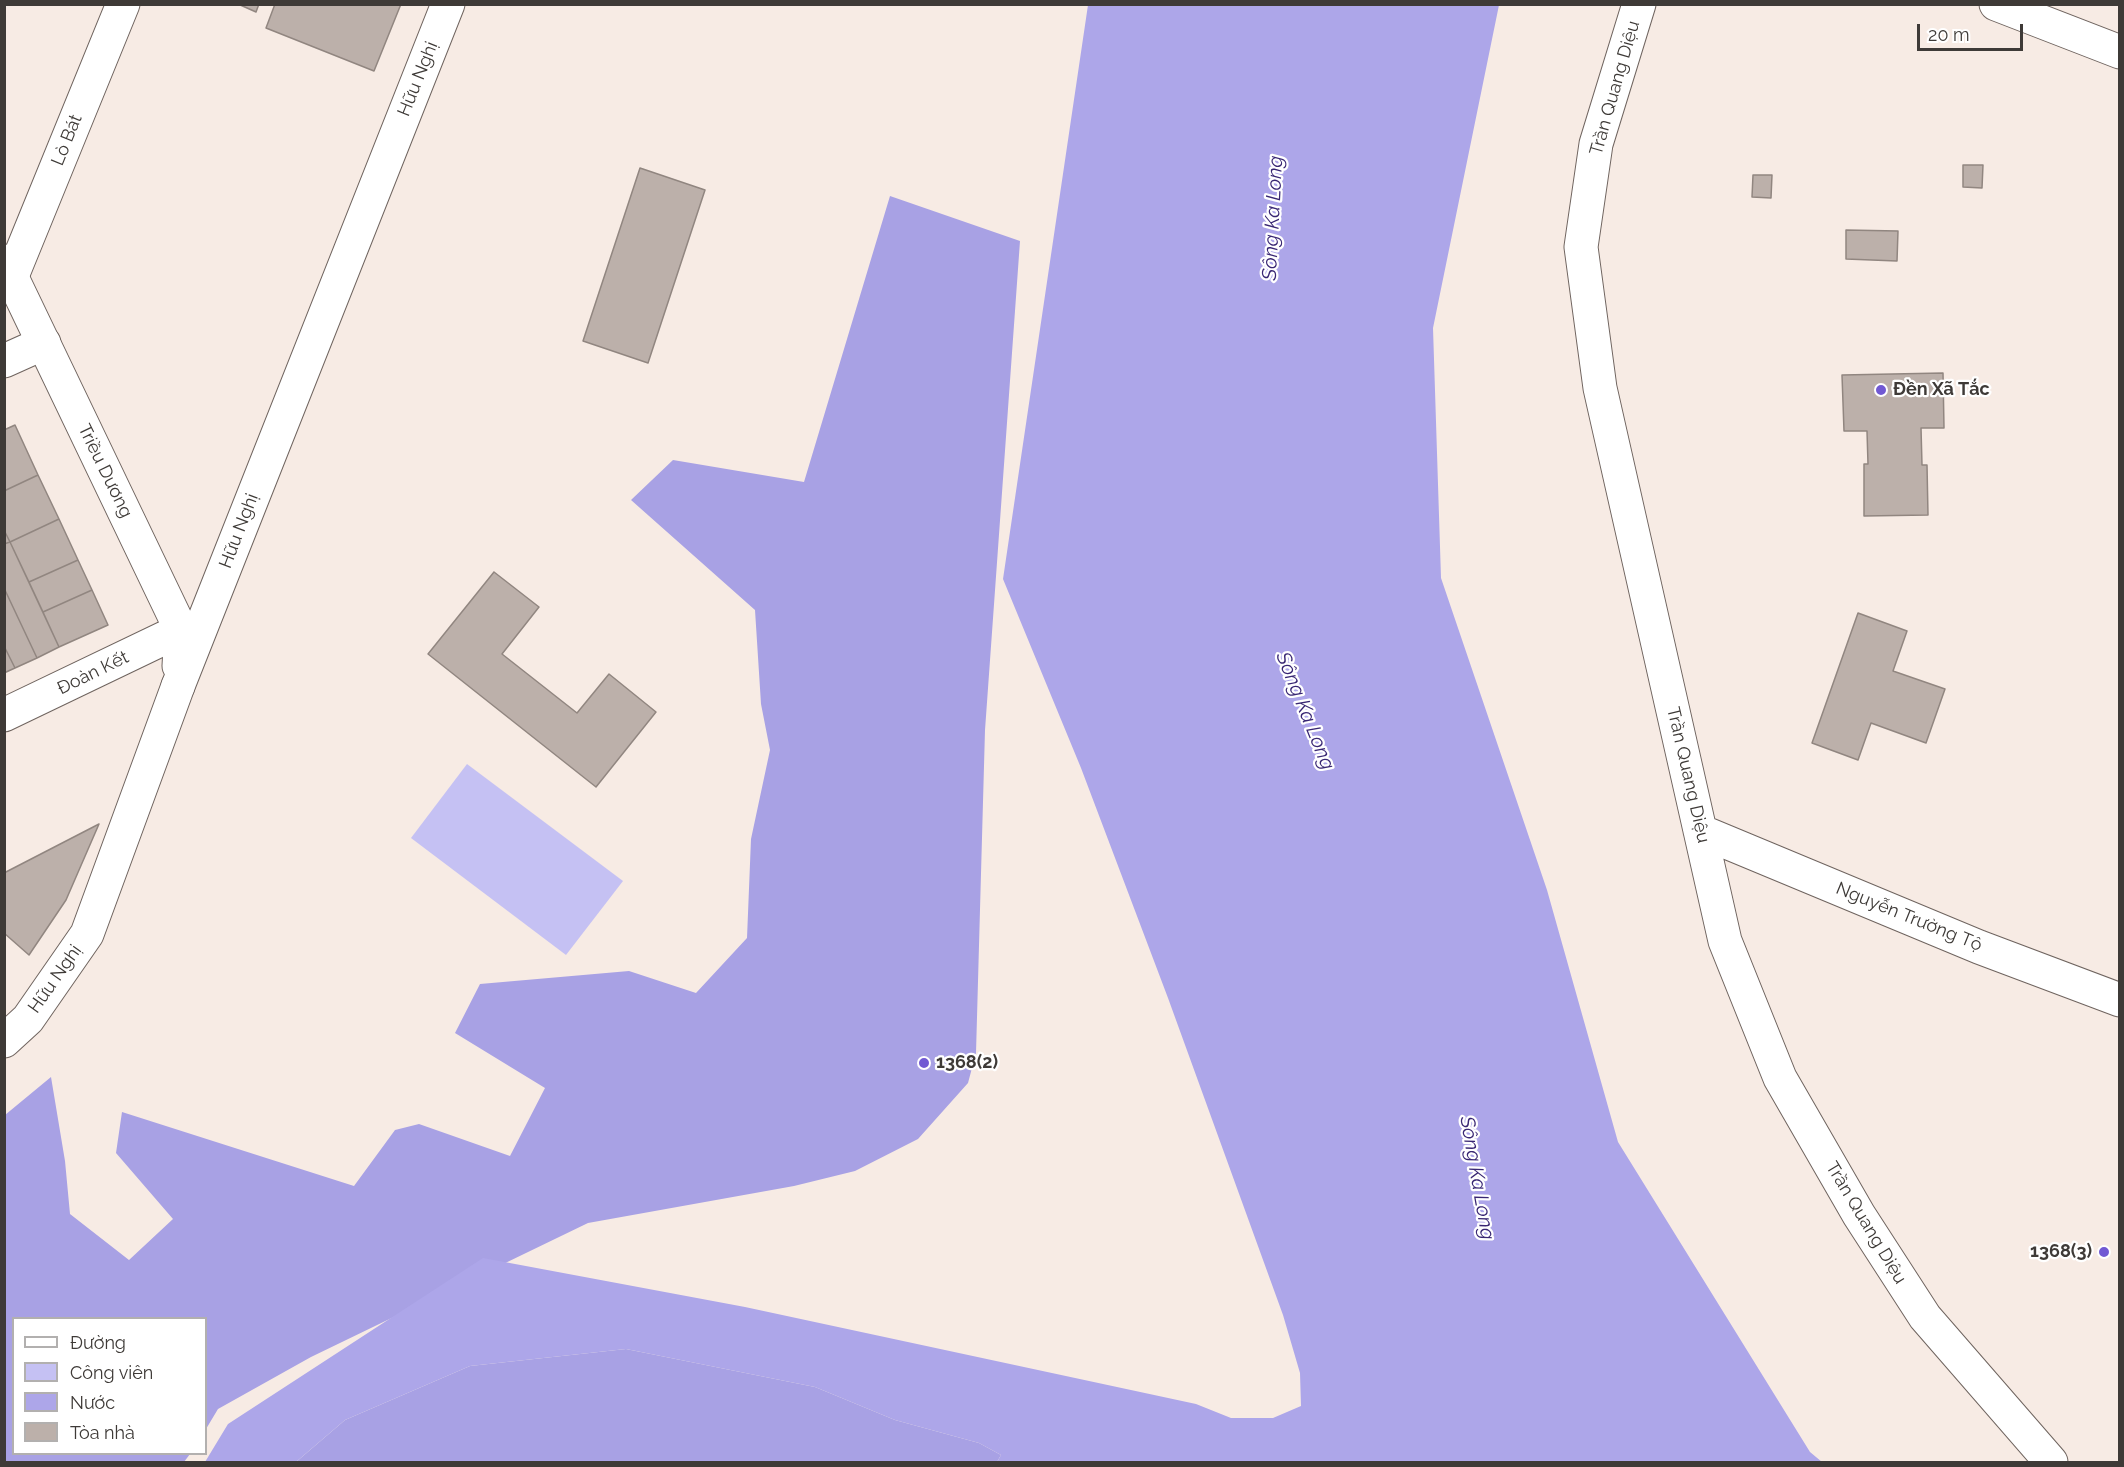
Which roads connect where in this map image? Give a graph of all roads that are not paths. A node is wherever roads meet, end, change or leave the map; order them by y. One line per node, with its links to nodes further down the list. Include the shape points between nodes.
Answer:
1 (123, 4): 6 (street, Lò Bát)
2 (448, 4): 10 (street, Hữu Nghị)
3 (1639, 4): 12 (street, Trần Quang Diệu, via 1596,144 1581,247 1600,388)
4 (1996, 4): 5 (street)
5 (2120, 52)
6 (8, 268): 7 (street, Triều Dương)
7 (44, 343): 8 (street); 9 (street, Triều Dương)
8 (4, 361)
9 (181, 630): 10 (street, Triều Dương); 11 (street, Đoàn Kết)
10 (178, 686): 14 (street, Hữu Nghị, via 87,934 28,1018)
11 (4, 715)
12 (1700, 831): 13 (street, Nguyễn Trường Tộ, via 1979,947); 15 (street, Trần Quang Diệu, via 1725,941 1780,1078 1859,1215 1925,1317)
13 (2118, 996)
14 (4, 1041)
15 (2051, 1462)

